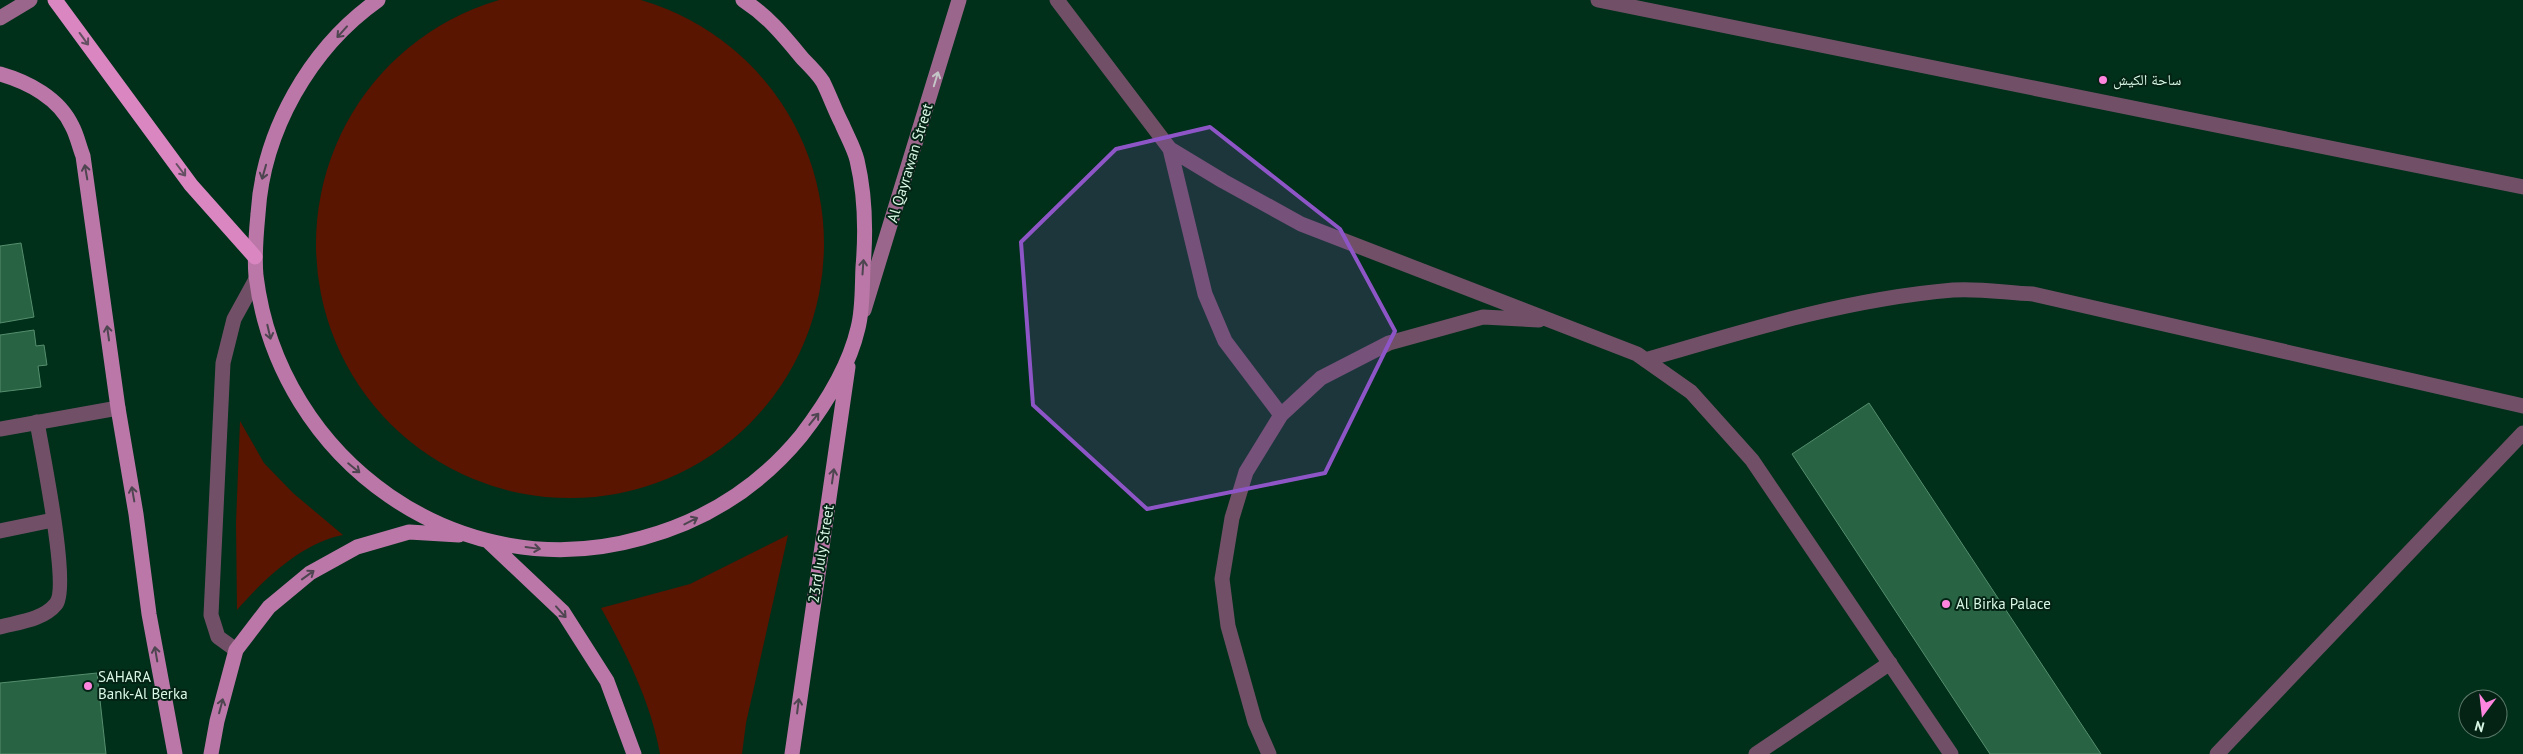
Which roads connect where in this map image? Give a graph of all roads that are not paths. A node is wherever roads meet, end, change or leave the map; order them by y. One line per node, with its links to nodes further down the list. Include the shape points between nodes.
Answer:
1 (30, 0): 8 (main road)
2 (56, 0): 12 (highway, one-way to 12, via 192,185)
3 (378, 0): 12 (main road, one-way to 12, via 357,14 312,65 278,124 259,189)
4 (743, 0): 15 (main road, one-way to 4, via 866,232 857,157 822,80 766,15)
5 (959, 0): 15 (main road, Al Qayrawan Street, one-way to 5)
6 (1057, 0): 10 (street)
7 (1598, 0): 11 (street)
8 (0, 18)
9 (0, 74): 19 (main road, one-way to 9, via 90,199 83,156 72,124 37,89)
10 (1170, 149): 14 (street, via 1301,224); 20 (street, via 1205,294 1225,341)
11 (2523, 187)
12 (255, 257): 13 (main road)
13 (256, 279): 26 (main road, one-way to 26, via 272,347 304,410 348,464 404,507); 29 (street, via 234,319 227,341 222,386 211,615 218,637)
14 (1554, 321): 17 (street); 20 (street, via 1483,317 1389,343 1322,378)
15 (859, 326): 16 (main road)
16 (849, 355): 27 (main road, one-way to 16, via 552,551 615,546 676,529 732,500 781,460 821,411); 34 (main road, 23rd July Street, one-way to 16)
17 (1645, 360): 18 (street, via 1782,319 1868,300 1955,290 2033,294); 30 (street, via 1691,392 1752,460)
18 (2523, 406)
19 (118, 408): 21 (street); 31 (main road, one-way to 19, via 149,614)
20 (1281, 414): 35 (street, via 1246,472 1232,518 1222,579 1228,626 1255,722)
21 (37, 422): 22 (street); 24 (street)
22 (0, 429)
23 (2523, 433): 38 (street)
24 (53, 520): 25 (street); 28 (street, via 60,567 61,595 57,604 39,617)
25 (0, 531)
26 (468, 536): 27 (main road); 29 (main road, one-way to 26, via 269,607 310,573 357,548 409,532)
27 (489, 542): 33 (main road, one-way to 33, via 563,612 607,681)
28 (0, 627)
29 (236, 650): 32 (main road, one-way to 29)
30 (1890, 663): 36 (street); 37 (street)
31 (175, 754)
32 (211, 754)
33 (634, 754)
34 (792, 754)
35 (1269, 754)
36 (1756, 754)
37 (1951, 754)
38 (2217, 754)

